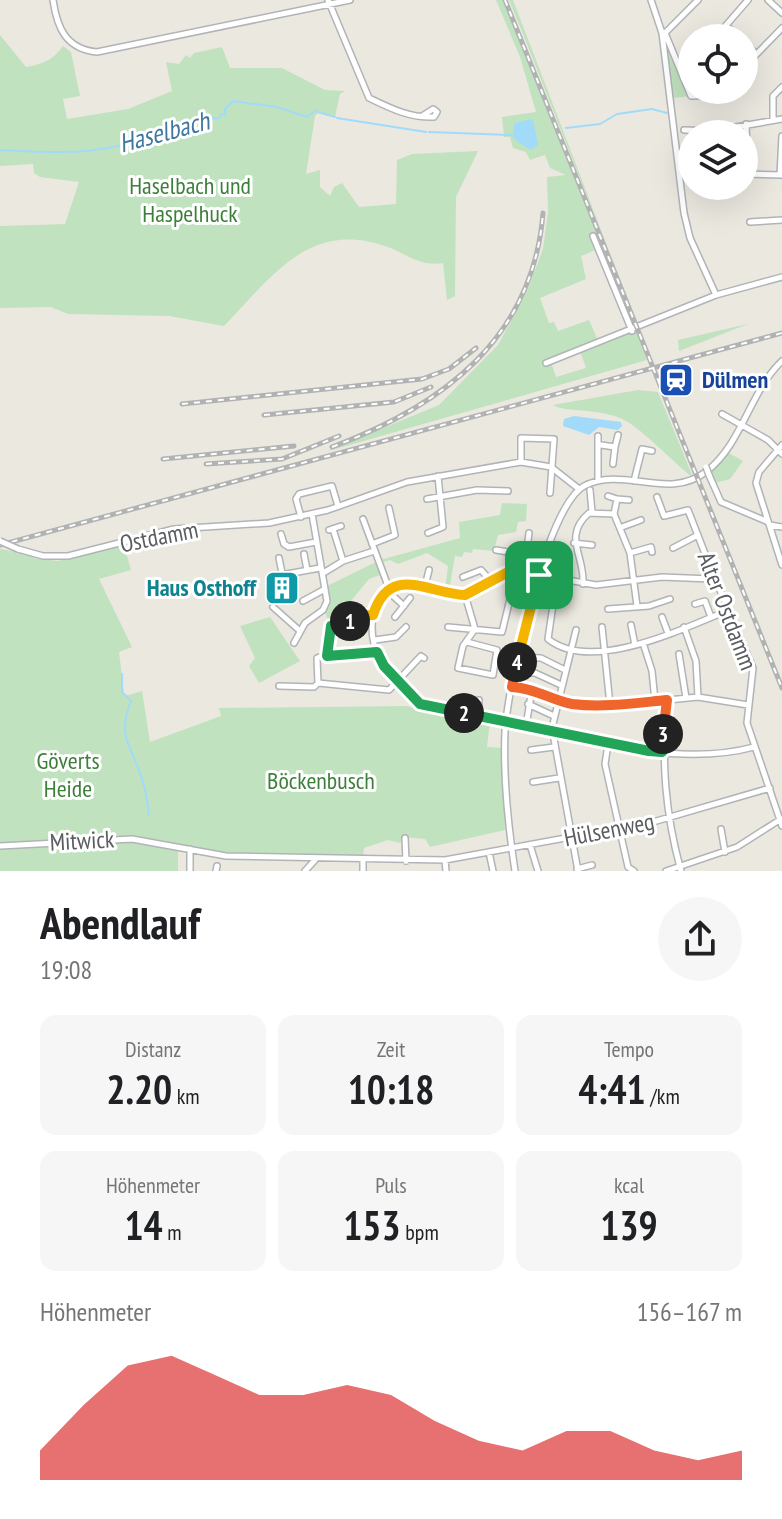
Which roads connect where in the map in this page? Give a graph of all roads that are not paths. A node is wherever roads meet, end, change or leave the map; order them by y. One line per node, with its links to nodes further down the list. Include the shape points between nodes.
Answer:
1 (53, 0): 7 (street, via 64,36 97,52)
2 (350, 0): 7 (street)
3 (651, 0): 26 (street, via 662,33 684,213)
4 (698, 0): 12 (street, via 665,33)
5 (748, 0): 9 (street)
6 (768, 0): 8 (street)
7 (328, 2): 14 (street, via 369,98 403,114)
8 (782, 13)
9 (727, 24)
10 (782, 28): 11 (street)
11 (758, 52)
12 (678, 63)
13 (782, 87): 16 (street, via 773,96)
14 (422, 116)
15 (782, 119): 16 (street)
16 (773, 120): 17 (street)
17 (758, 122)
18 (782, 136): 19 (street)
19 (782, 143): 21 (street)
20 (758, 174): 21 (street)
21 (781, 175)
22 (782, 220): 23 (street)
23 (750, 222)
24 (593, 236): 27 (street)
25 (782, 277): 26 (street)
26 (716, 295): 27 (street)
27 (632, 331): 29 (street)
28 (782, 361): 31 (street)
29 (546, 363)
30 (722, 414): 31 (street)
31 (741, 424): 36 (street); 44 (street, via 719,459 696,479 666,486)
32 (618, 435): 35 (street)
33 (598, 436): 34 (street)
34 (601, 445): 35 (street); 43 (street)
35 (615, 447): 39 (street)
36 (781, 449): 63 (street, via 756,479)
37 (652, 451): 44 (street, via 642,446)
38 (521, 462): 41 (street, Ostdamm); 41 (street, via 521,438 552,437); 42 (street, Ostdamm)
39 (613, 464)
40 (705, 464): 63 (street, bridge, via 721,502)
41 (551, 467): 45 (street); 46 (street, Ostdamm)
42 (438, 476): 49 (street); 55 (street, Ostdamm, via 393,485)
43 (598, 480): 44 (street); 46 (street)
44 (634, 481)
45 (550, 487)
46 (579, 489): 89 (street, via 562,508)
47 (590, 490): 57 (street)
48 (508, 491): 49 (street)
49 (441, 496): 52 (street); 67 (street, via 443,529)
50 (608, 496): 53 (street)
51 (657, 497): 70 (street, Alter Ostdamm, via 664,516 688,510)
52 (427, 499)
53 (617, 499): 54 (street); 59 (street)
54 (629, 500)
55 (338, 506): 58 (street, Ostdamm); 60 (street, via 332,486 299,494)
56 (389, 508): 75 (street, via 395,535)
57 (592, 512): 59 (street); 73 (street, via 579,524)
58 (312, 514): 60 (street, Ostdamm); 72 (street)
59 (614, 514): 65 (street)
60 (301, 517): 71 (street, Ostdamm, bridge, via 174,529 68,556 43,556)
61 (363, 519): 75 (street)
62 (642, 521): 65 (street)
63 (768, 523): 66 (street); 84 (street)
64 (341, 526): 83 (street, via 331,529)
65 (622, 527): 80 (street)
66 (782, 527)
67 (428, 533)
68 (529, 533): 79 (street, via 527,549)
69 (281, 534): 72 (street, via 289,547)
70 (698, 535): 76 (street, Alter Ostdamm); 91 (street, Alter Ostdamm)
71 (0, 541)
72 (316, 542): 86 (street)
73 (574, 543): 74 (street); 94 (street, via 584,562)
74 (592, 545)
75 (373, 547): 83 (street); 96 (street)
76 (673, 548)
77 (496, 550): 79 (street)
78 (652, 552): 80 (street, via 651,547)
79 (514, 553): 88 (street)
80 (630, 553): 93 (street)
81 (304, 554): 85 (street)
82 (279, 558): 85 (street, via 282,576)
83 (343, 561): 86 (street)
84 (782, 565)
85 (307, 570): 86 (street)
86 (322, 570): 97 (street)
87 (429, 570): 95 (street)
88 (512, 570): 89 (street); 92 (street)
89 (539, 575): 94 (street); 133 (street)
90 (463, 577): 92 (street, via 481,570)
91 (711, 579): 93 (street); 109 (street, Alter Ostdamm)
92 (491, 581): 98 (street)
93 (633, 581): 94 (street); 106 (street)
94 (583, 584)
95 (425, 586): 96 (street); 98 (street)
96 (391, 588): 105 (street); 110 (street)
97 (325, 589): 102 (street); 120 (street, via 323,610)
98 (465, 595): 121 (street)
99 (410, 598): 105 (street)
100 (510, 599): 121 (street, via 502,632)
101 (670, 599): 106 (street)
102 (303, 601)
103 (695, 604): 113 (street, via 704,600)
104 (553, 605): 128 (street, via 548,639)
105 (404, 606): 111 (street)
106 (637, 606): 108 (street)
107 (273, 607): 120 (street)
108 (608, 609)
109 (729, 610): 113 (street); 151 (street, Alter Ostdamm, via 753,668)
110 (373, 615): 123 (street); 132 (street, via 350,616 351,626 331,626)
111 (395, 617)
112 (662, 617): 122 (street)
113 (711, 617): 118 (street)
114 (631, 625): 127 (street)
115 (406, 627): 123 (street, via 394,639)
116 (448, 627): 121 (street)
117 (602, 627): 129 (street)
118 (684, 627): 122 (street); 143 (street, via 696,661)
119 (576, 630): 128 (street)
120 (300, 631): 125 (street)
121 (474, 631): 124 (street)
122 (668, 633): 126 (street)
123 (375, 640): 130 (street)
124 (467, 642): 124 (street, via 458,668 493,675 498,653)
125 (294, 643)
126 (643, 643): 127 (street); 148 (street)
127 (635, 645): 129 (street)
128 (570, 648): 129 (street); 135 (street)
129 (604, 651): 150 (street)
130 (377, 652): 132 (street); 137 (street)
131 (679, 654): 144 (street)
132 (327, 656): 138 (street, via 317,658)
133 (518, 657): 135 (street, via 541,658); 136 (street)
134 (424, 658): 137 (street)
135 (565, 670): 139 (street)
136 (515, 673): 139 (street, via 535,673); 141 (street)
137 (400, 680): 138 (street, via 383,691); 152 (street, via 425,707)
138 (318, 683): 140 (street)
139 (561, 685): 147 (street)
140 (279, 686)
141 (512, 687): 142 (street); 154 (street)
142 (532, 689): 147 (street); 149 (street)
143 (698, 697): 144 (street); 151 (street)
144 (686, 698): 146 (street)
145 (479, 700): 152 (street)
146 (667, 700): 148 (street); 161 (street)
147 (558, 701): 150 (street); 153 (street)
148 (655, 701): 150 (street)
149 (528, 704): 153 (street); 155 (street)
150 (610, 705)
151 (748, 705): 159 (street, Alter Ostdamm)
152 (478, 716): 154 (street)
153 (554, 716): 156 (street)
154 (506, 722): 155 (street); 175 (street)
155 (526, 726): 156 (street)
156 (552, 732): 157 (street); 158 (street)
157 (608, 743): 161 (street); 168 (street, via 605,764)
158 (554, 747): 160 (street); 162 (street)
159 (754, 747): 161 (street, via 716,755); 164 (street, Alter Ostdamm)
160 (531, 750)
161 (662, 752): 166 (street)
162 (559, 778): 163 (street); 171 (street)
163 (533, 782)
164 (770, 788): 165 (street, Alter Ostdamm); 166 (street, Hülsenweg)
165 (779, 804): 167 (street, Alter Ostdamm)
166 (668, 819): 168 (street, Hülsenweg); 184 (street)
167 (781, 822): 178 (street)
168 (619, 829): 171 (street, Hülsenweg); 186 (street)
169 (721, 829): 178 (street)
170 (405, 838): 182 (street)
171 (570, 839): 173 (street, Hülsenweg); 185 (street)
172 (163, 844): 174 (street, Mitwick, via 132,839); 176 (street, Hülsenweg)
173 (530, 845): 175 (street, Hülsenweg); 193 (street)
174 (0, 846)
175 (511, 848): 177 (street, Hülsenweg); 192 (street)
176 (190, 849): 179 (street, Hülsenweg, via 226,856); 187 (street)
177 (489, 852): 181 (street, Hülsenweg); 191 (street)
178 (725, 852): 184 (street)
179 (316, 859): 180 (street, Hülsenweg); 188 (street)
180 (363, 860): 182 (street, Hülsenweg); 189 (street)
181 (445, 860): 182 (street, Hülsenweg); 190 (street)
182 (406, 861)
183 (592, 865): 185 (street)
184 (680, 868): 194 (street)
185 (577, 870)
186 (633, 870)
187 (190, 871)
188 (305, 871)
189 (363, 871)
190 (446, 871)
191 (493, 871)
192 (515, 871)
193 (538, 871)
194 (666, 871)

